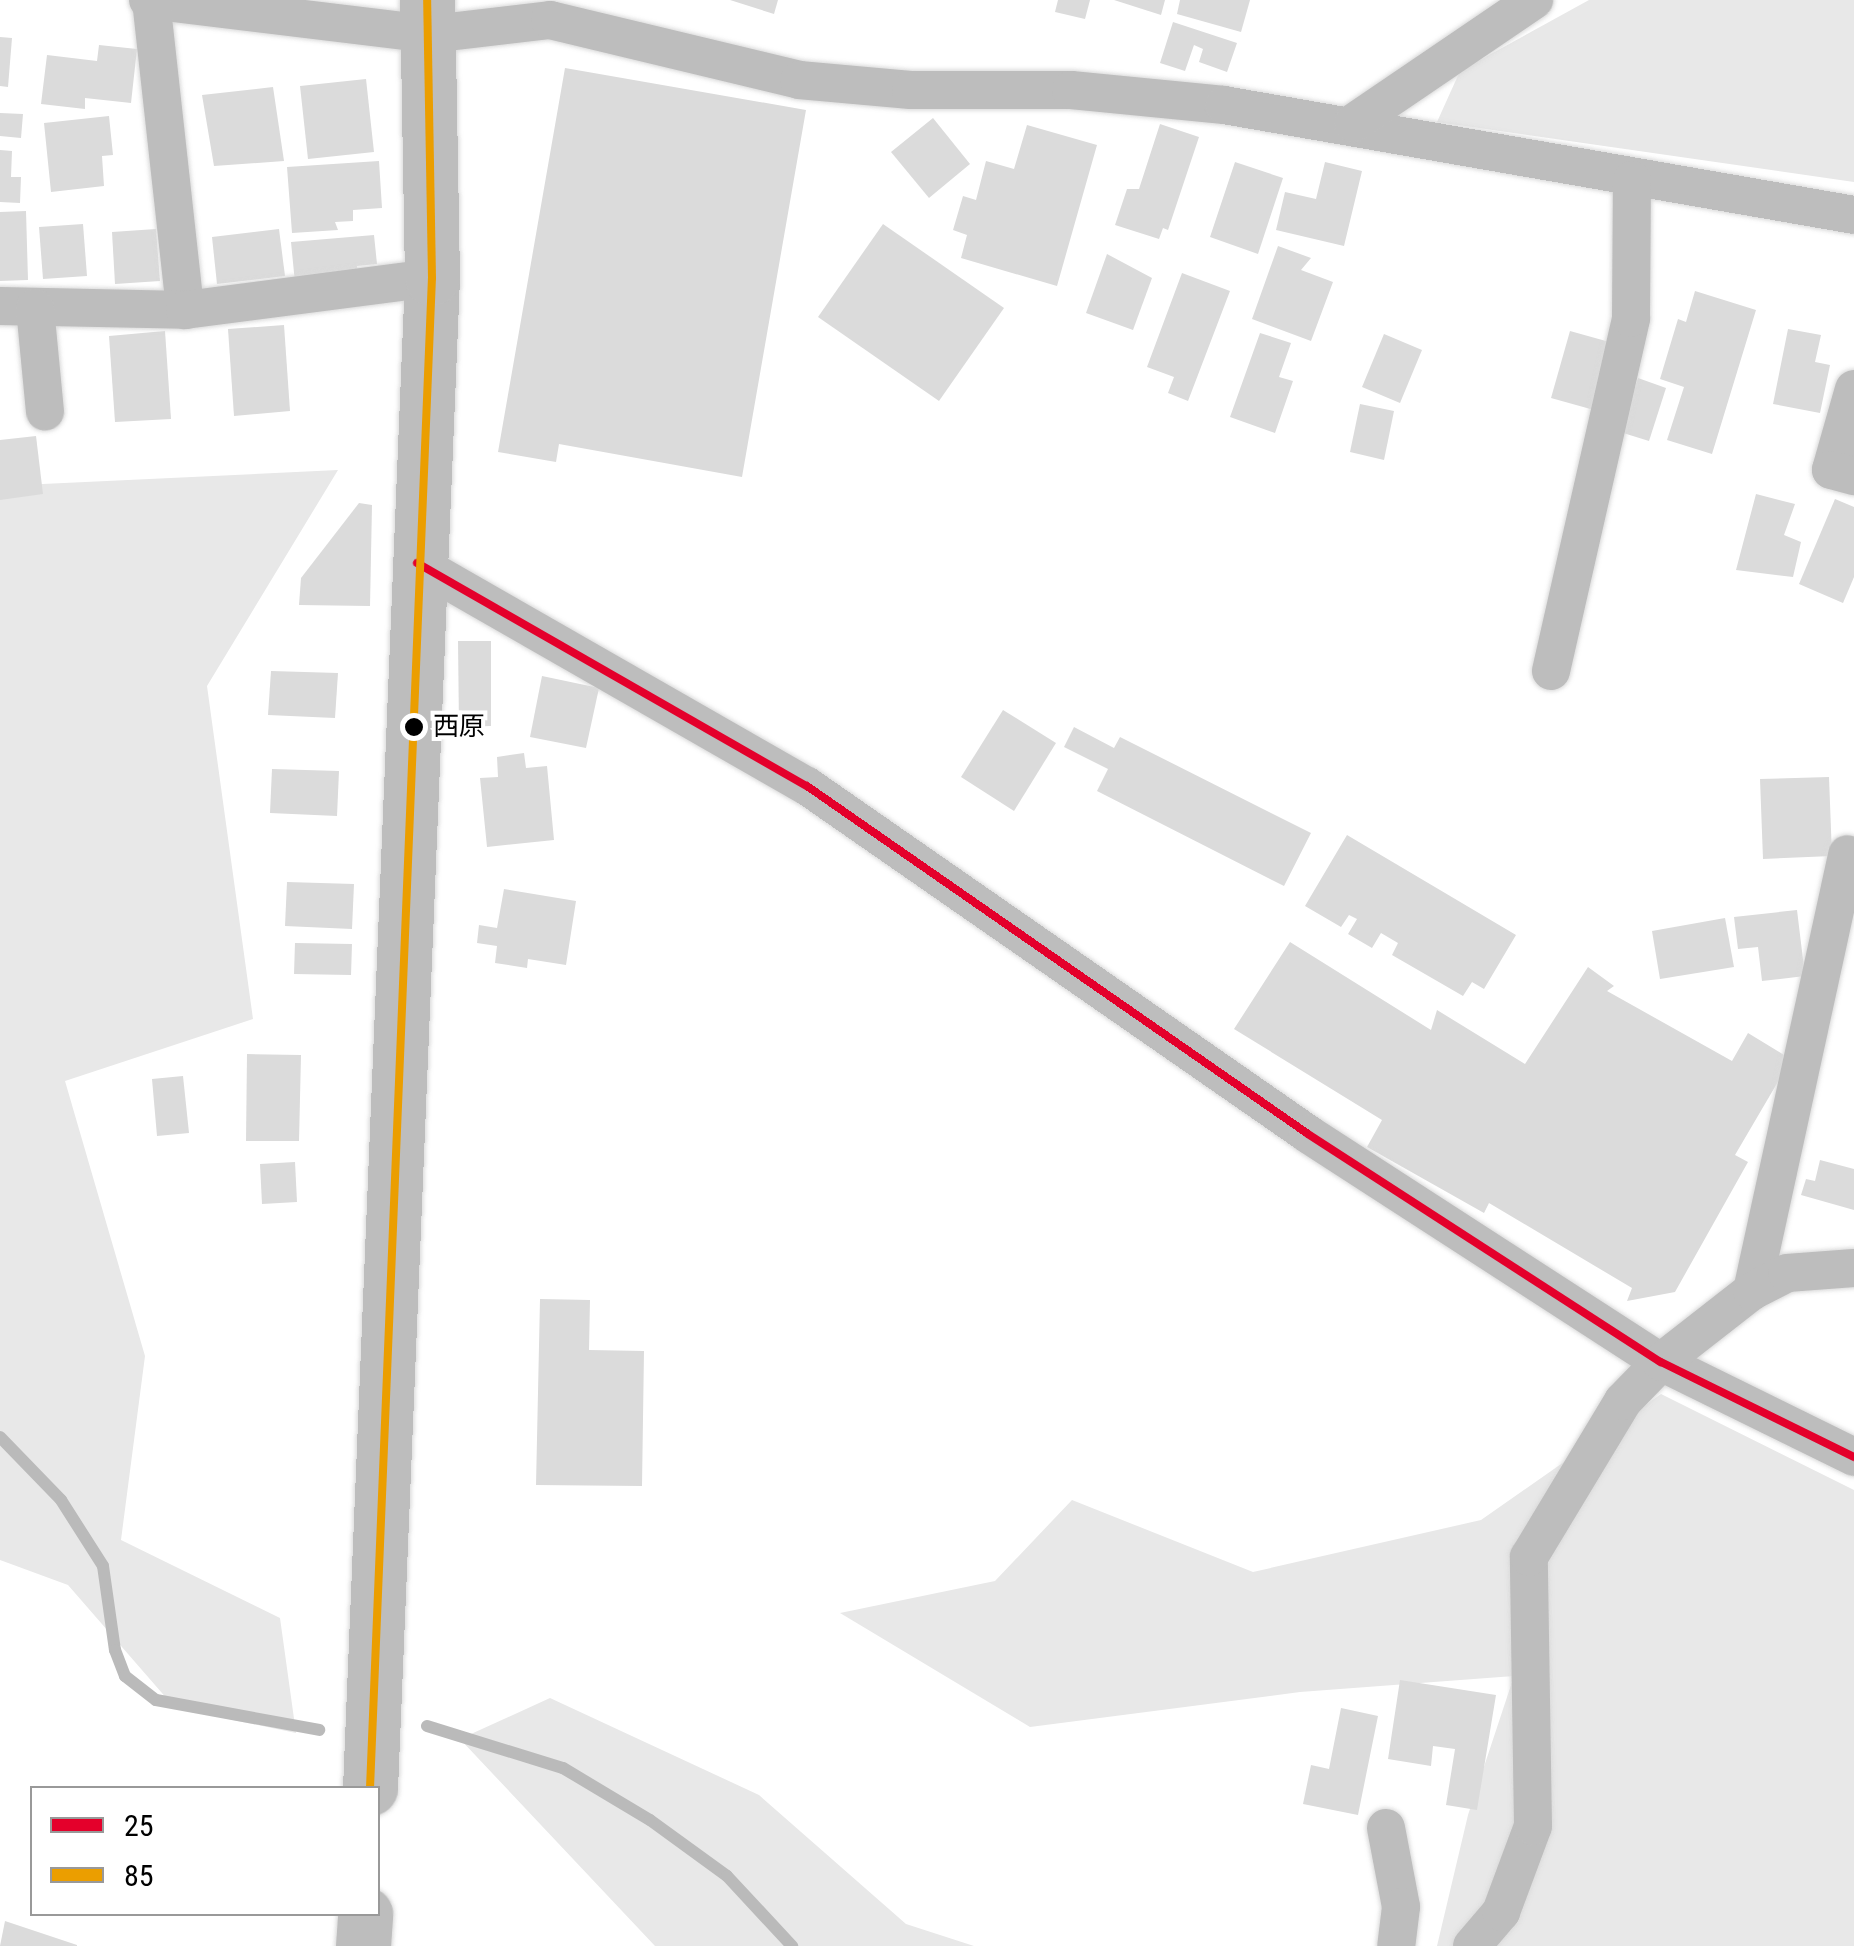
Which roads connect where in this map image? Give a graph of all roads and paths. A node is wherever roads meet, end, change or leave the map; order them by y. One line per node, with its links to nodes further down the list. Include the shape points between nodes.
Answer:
1 (150, 0): 3 (street); 9 (street)
2 (1534, 0): 4 (street)
3 (429, 17): 4 (street, via 550,20 799,80 911,90 1071,90); 7 (main road)
4 (1353, 123): 5 (street)
5 (1632, 180): 6 (street); 14 (street, via 1631,318)
6 (1854, 215)
7 (432, 278): 9 (street); 13 (main road)
8 (17, 307): 9 (street); 11 (street)
9 (185, 310)
10 (1854, 389): 12 (street, via 1831,470)
11 (45, 412)
12 (1854, 476)
13 (416, 563): 18 (street, via 806,786 1308,1134); 20 (main road)
14 (1550, 671)
15 (1848, 854): 17 (street)
16 (1854, 1268): 17 (street, via 1787,1273)
17 (1752, 1291): 18 (street)
18 (1661, 1362): 19 (street); 25 (street, via 1623,1401 1529,1557 1533,1826 1501,1912)
19 (1854, 1457)
20 (370, 1786)
21 (1386, 1828): 24 (street, via 1400,1907)
22 (365, 1916): 23 (main road)
23 (364, 1946)
24 (1396, 1946)
25 (1472, 1946)

